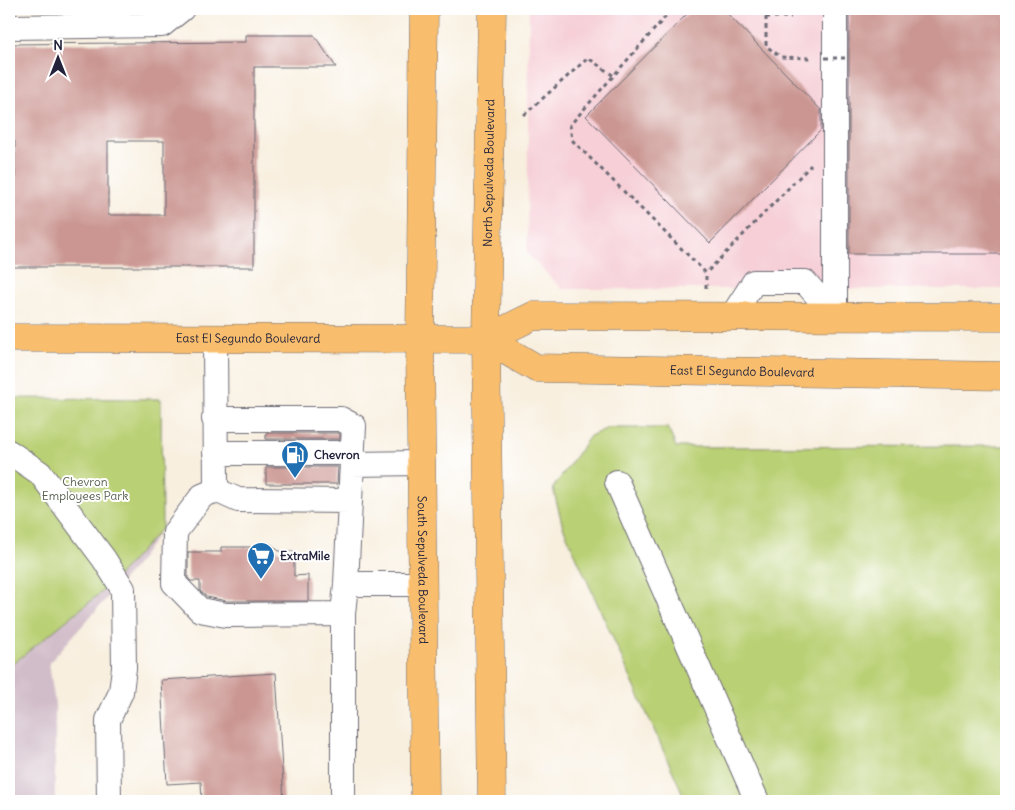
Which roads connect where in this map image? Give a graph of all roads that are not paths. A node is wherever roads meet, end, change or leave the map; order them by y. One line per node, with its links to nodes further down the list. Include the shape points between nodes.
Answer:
1 (182, 9): 5 (lane, via 162,25)
2 (424, 9): 10 (main road)
3 (492, 9): 11 (main road, North Sepulveda Boulevard)
4 (835, 9): 6 (lane)
5 (9, 27)
6 (835, 316): 7 (main road, East El Segundo Boulevard); 11 (main road, East El Segundo Boulevard, via 533,316)
7 (1006, 316)
8 (9, 338): 9 (main road, East El Segundo Boulevard)
9 (215, 339): 10 (main road, East El Segundo Boulevard); 13 (lane)
10 (420, 339): 11 (main road, East El Segundo Boulevard); 17 (main road, South Sepulveda Boulevard)
11 (486, 339): 12 (main road, East El Segundo Boulevard, via 536,368); 27 (main road)
12 (1006, 376)
13 (214, 419): 15 (lane); 16 (lane, via 341,419 354,426)
14 (9, 452): 25 (lane, via 40,473 123,589 124,668 121,692 108,720)
15 (215, 453): 16 (lane); 19 (lane)
16 (352, 459): 17 (lane); 20 (lane)
17 (422, 462): 22 (main road, South Sepulveda Boulevard)
18 (617, 482): 28 (lane)
19 (216, 490): 20 (lane, via 238,500); 23 (lane, via 202,496 175,532 174,583 190,601 200,610 226,616)
20 (350, 501): 21 (lane)
21 (346, 584): 22 (lane); 23 (lane)
22 (423, 584): 24 (main road, South Sepulveda Boulevard)
23 (343, 614): 26 (lane)
24 (427, 799)
25 (109, 801)
26 (342, 801)
27 (492, 801)
28 (757, 801)

